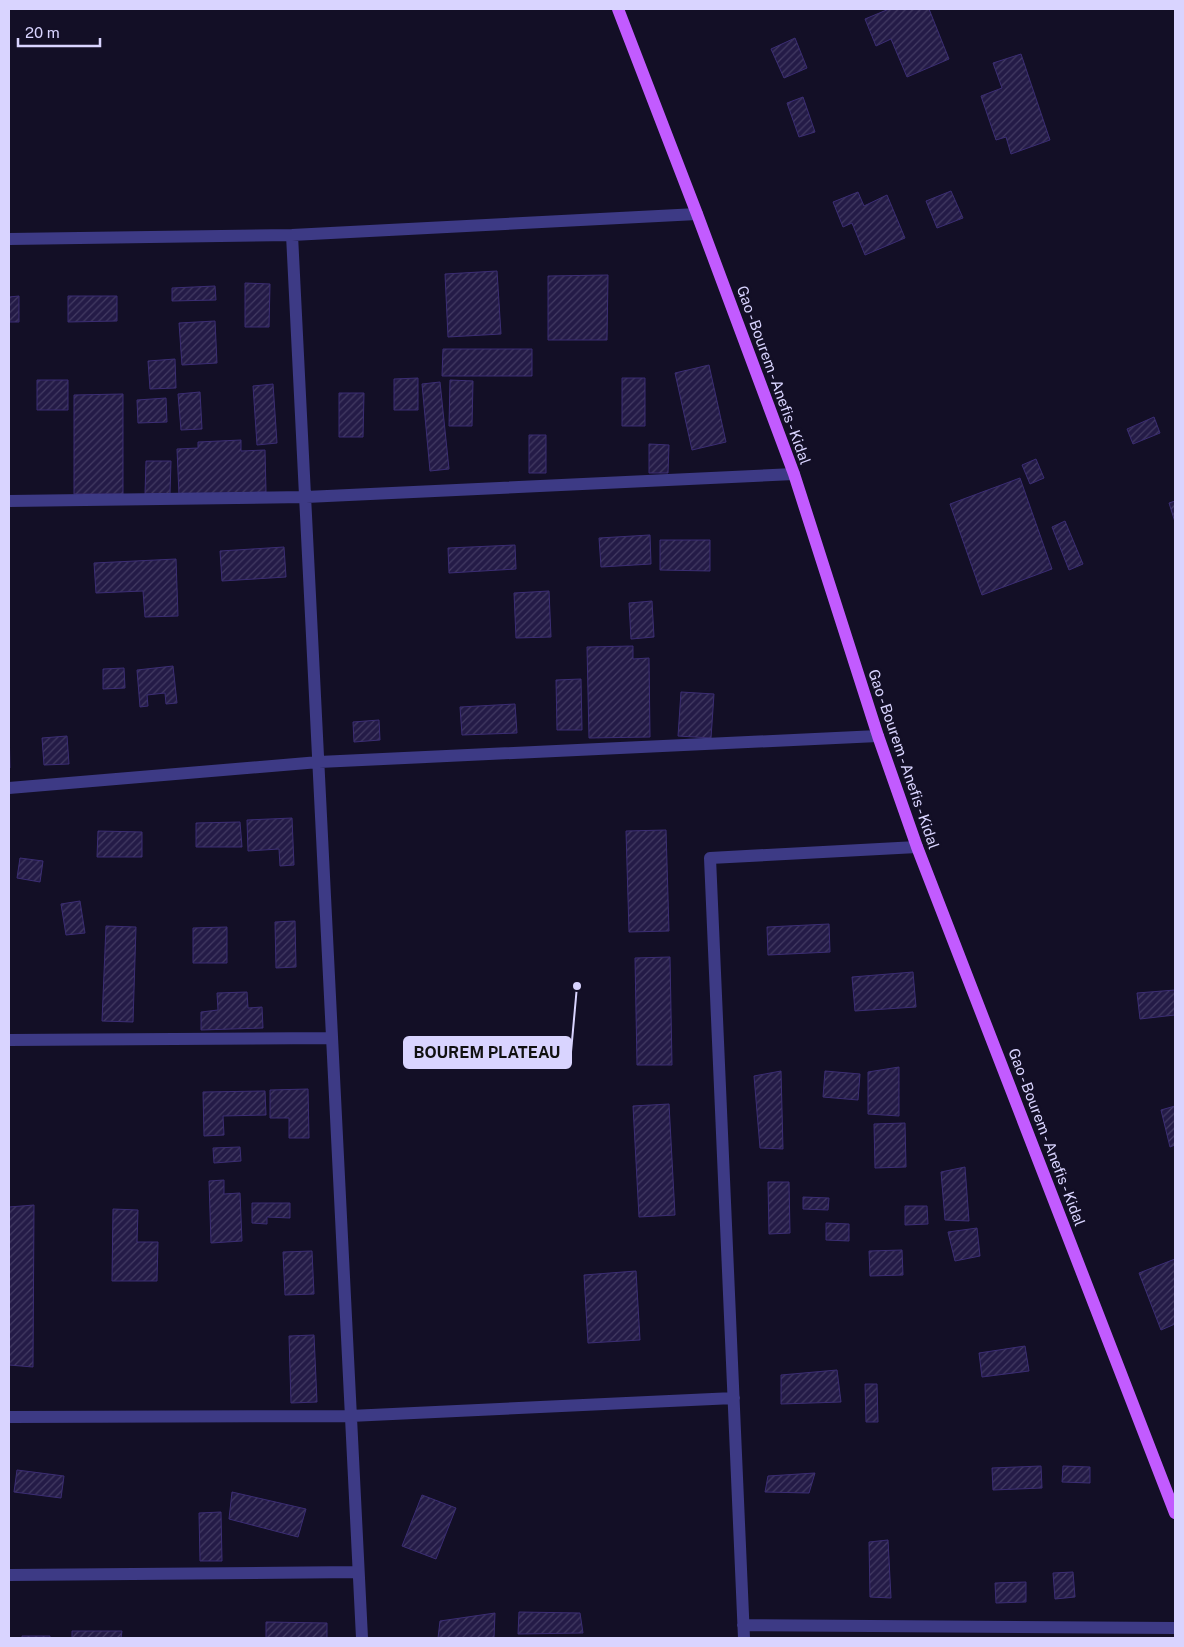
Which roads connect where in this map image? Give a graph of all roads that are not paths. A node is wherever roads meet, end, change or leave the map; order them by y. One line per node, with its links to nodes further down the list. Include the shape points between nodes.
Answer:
1 (618, 9): 2 (main road, Gao - Bourem - Anefis - Kidal)
2 (697, 214): 3 (street); 5 (main road, Gao - Bourem - Anefis - Kidal)
3 (292, 235): 4 (street); 6 (street)
4 (9, 240)
5 (794, 474): 6 (street); 8 (main road, Gao - Bourem - Anefis - Kidal)
6 (306, 497): 7 (street); 9 (street)
7 (9, 501)
8 (878, 736): 9 (street); 11 (main road, Gao - Bourem - Anefis - Kidal)
9 (318, 762): 10 (street); 12 (street)
10 (9, 788)
11 (917, 847): 14 (street, via 710,858); 17 (main road, Gao - Bourem - Anefis - Kidal)
12 (332, 1038): 13 (street); 15 (street)
13 (9, 1040)
14 (734, 1398): 15 (street); 20 (street)
15 (350, 1416): 16 (street); 18 (street)
16 (9, 1417)
17 (1175, 1513)
18 (358, 1572): 19 (street); 22 (street)
19 (9, 1575)
20 (744, 1625): 21 (street); 23 (street)
21 (1175, 1628)
22 (362, 1638)
23 (744, 1638)

